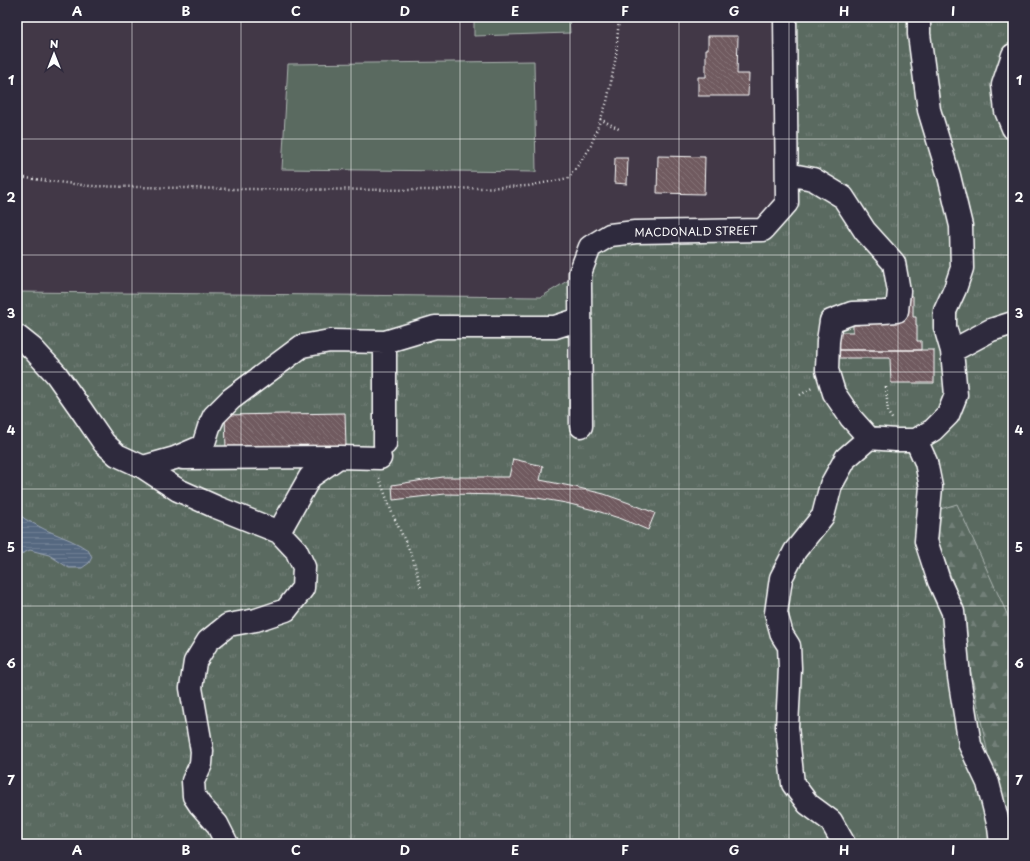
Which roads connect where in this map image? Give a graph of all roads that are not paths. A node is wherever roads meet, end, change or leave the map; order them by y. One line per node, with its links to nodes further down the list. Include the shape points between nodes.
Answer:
1 (784, 17): 5 (street, MACDONALD STREET)
2 (919, 17): 10 (street, via 929,110 961,226 962,268 956,289 945,311 945,327)
3 (1013, 55): 4 (street, via 1003,85 1006,111)
4 (1013, 128)
5 (787, 174): 6 (street, MACDONALD STREET, via 787,203 763,230 635,232 610,235 590,247 580,273); 12 (street, via 813,179 843,197 865,231 894,263 899,291 897,311 852,313 831,320 828,341 827,370 834,393)
6 (580, 319): 9 (street, via 556,327 434,327); 11 (street, MACDONALD STREET)
7 (1013, 323): 10 (street, via 991,330)
8 (17, 336): 16 (street, via 56,374 104,443 117,455)
9 (385, 342): 14 (street, via 383,451); 15 (street, via 330,341 302,346 231,399 214,416 203,446)
10 (952, 351): 13 (street, via 956,396 948,415 933,430)
11 (581, 426)
12 (869, 438): 13 (street); 19 (street, via 846,458 831,485 823,516 791,558 781,578 776,613 782,635 789,646 787,727 793,784 808,804 831,821)
13 (914, 440): 20 (street, via 926,462 931,487 926,541 953,612 959,677 970,745 988,783)
14 (339, 457): 15 (street); 17 (street, via 310,477)
15 (176, 458): 16 (street)
16 (143, 467): 17 (street, via 178,490)
17 (279, 532): 18 (street, via 296,550 304,567 303,588 286,610 256,620 228,625 208,641 195,662 193,674 191,688 202,751 201,764 193,781 194,796 217,824)
18 (228, 844)
19 (844, 844)
20 (1001, 844)

